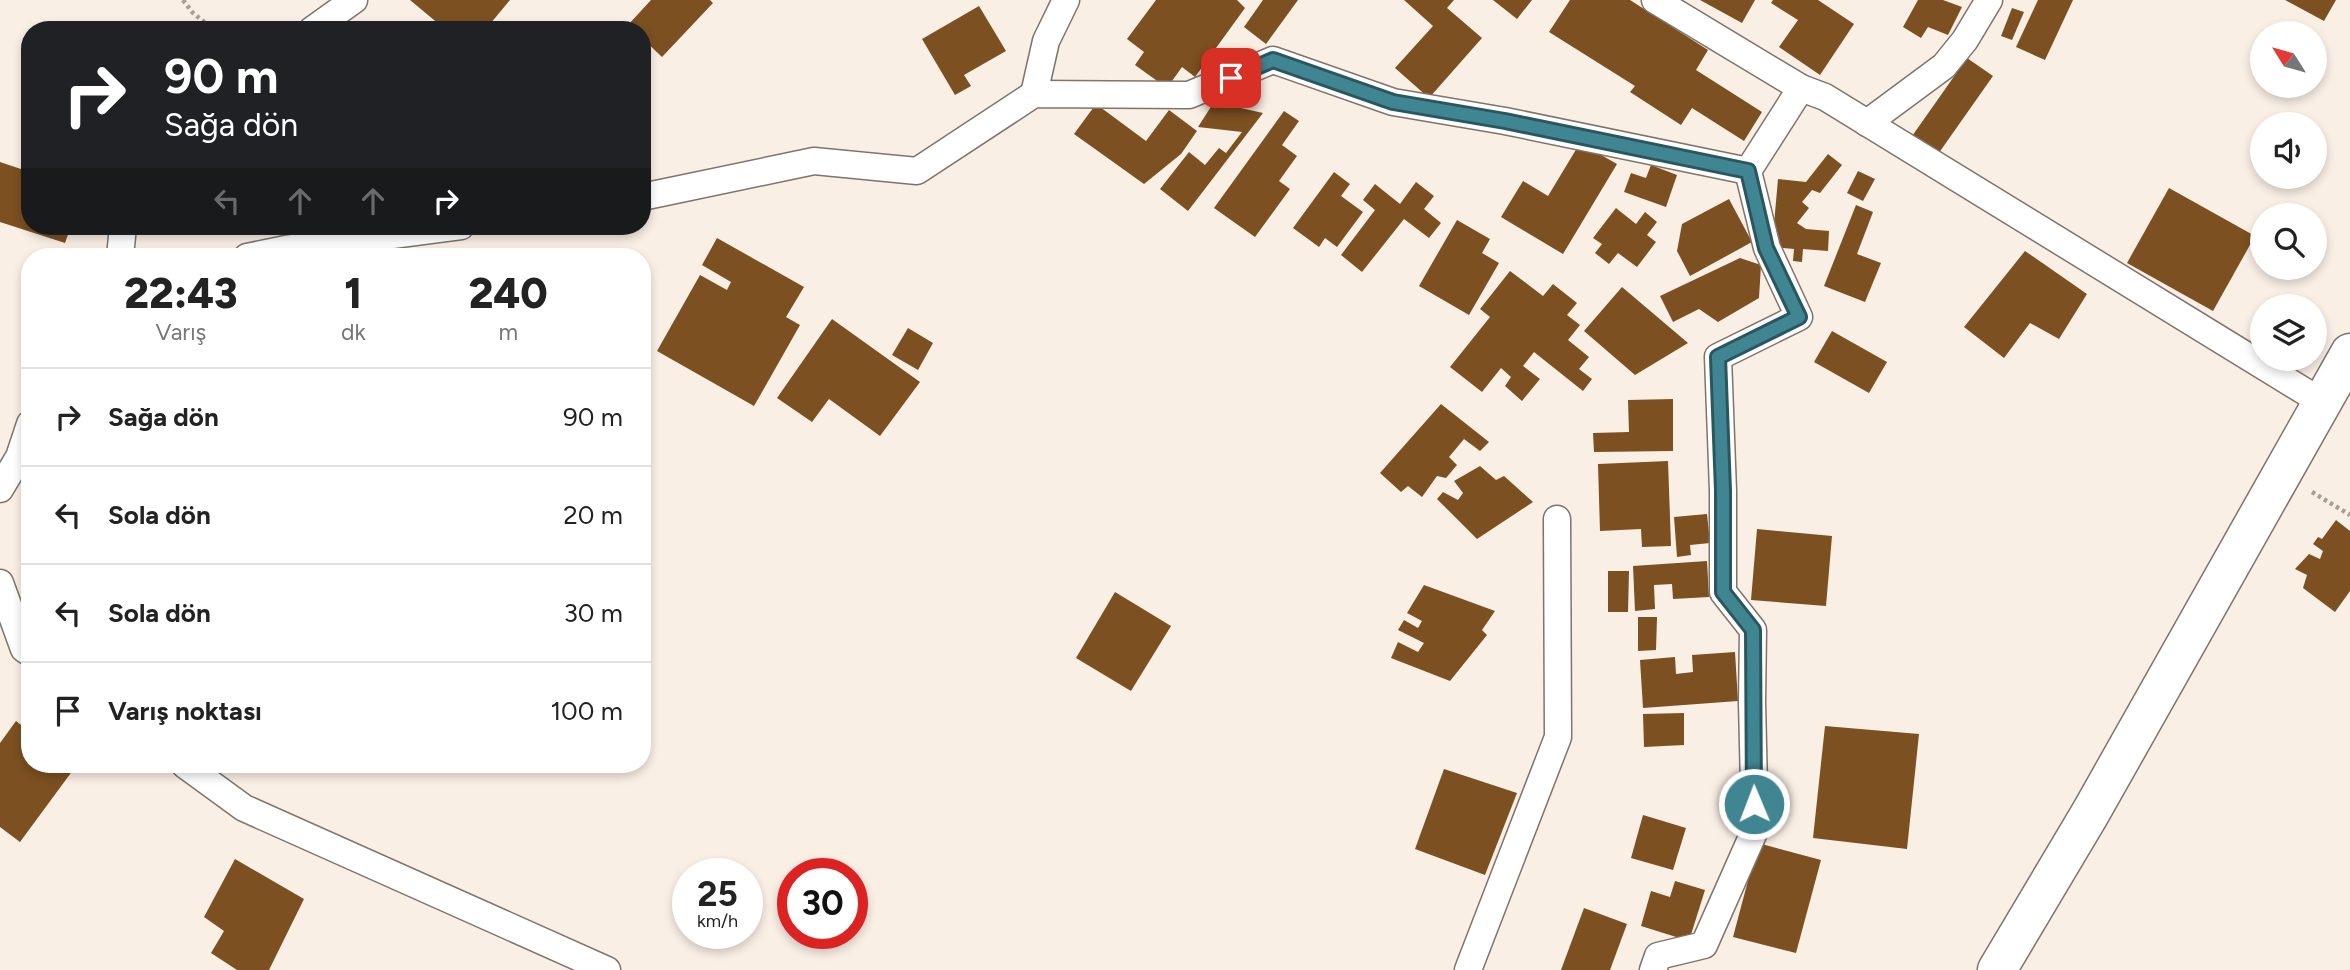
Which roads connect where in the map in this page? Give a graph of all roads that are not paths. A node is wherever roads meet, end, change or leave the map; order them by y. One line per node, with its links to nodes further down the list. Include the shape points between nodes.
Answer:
1 (354, 0): 5 (street)
2 (1066, 0): 7 (street, via 1046,41)
3 (1655, 0): 6 (street)
4 (1989, 0): 8 (street, via 1944,66)
5 (325, 21)
6 (1801, 88): 8 (street); 9 (street)
7 (1034, 94): 9 (street, via 1189,95 1273,60 1393,102); 10 (street, via 917,171 814,161)
8 (1867, 122): 14 (street)
9 (1748, 171): 23 (street, via 1766,248 1799,317 1718,357 1723,592 1753,630 1755,830 1704,945 1658,956)
10 (651, 195)
11 (393, 235): 12 (street)
12 (294, 248)
13 (2350, 353): 14 (main road)
14 (2322, 402): 24 (main road)
15 (21, 451): 16 (street)
16 (0, 489)
17 (1557, 519): 22 (street, via 1558,737)
18 (0, 583): 19 (street)
19 (21, 641)
20 (196, 773): 21 (street, via 244,808)
21 (607, 970)
22 (1468, 970)
23 (1653, 970)
24 (1997, 970)

